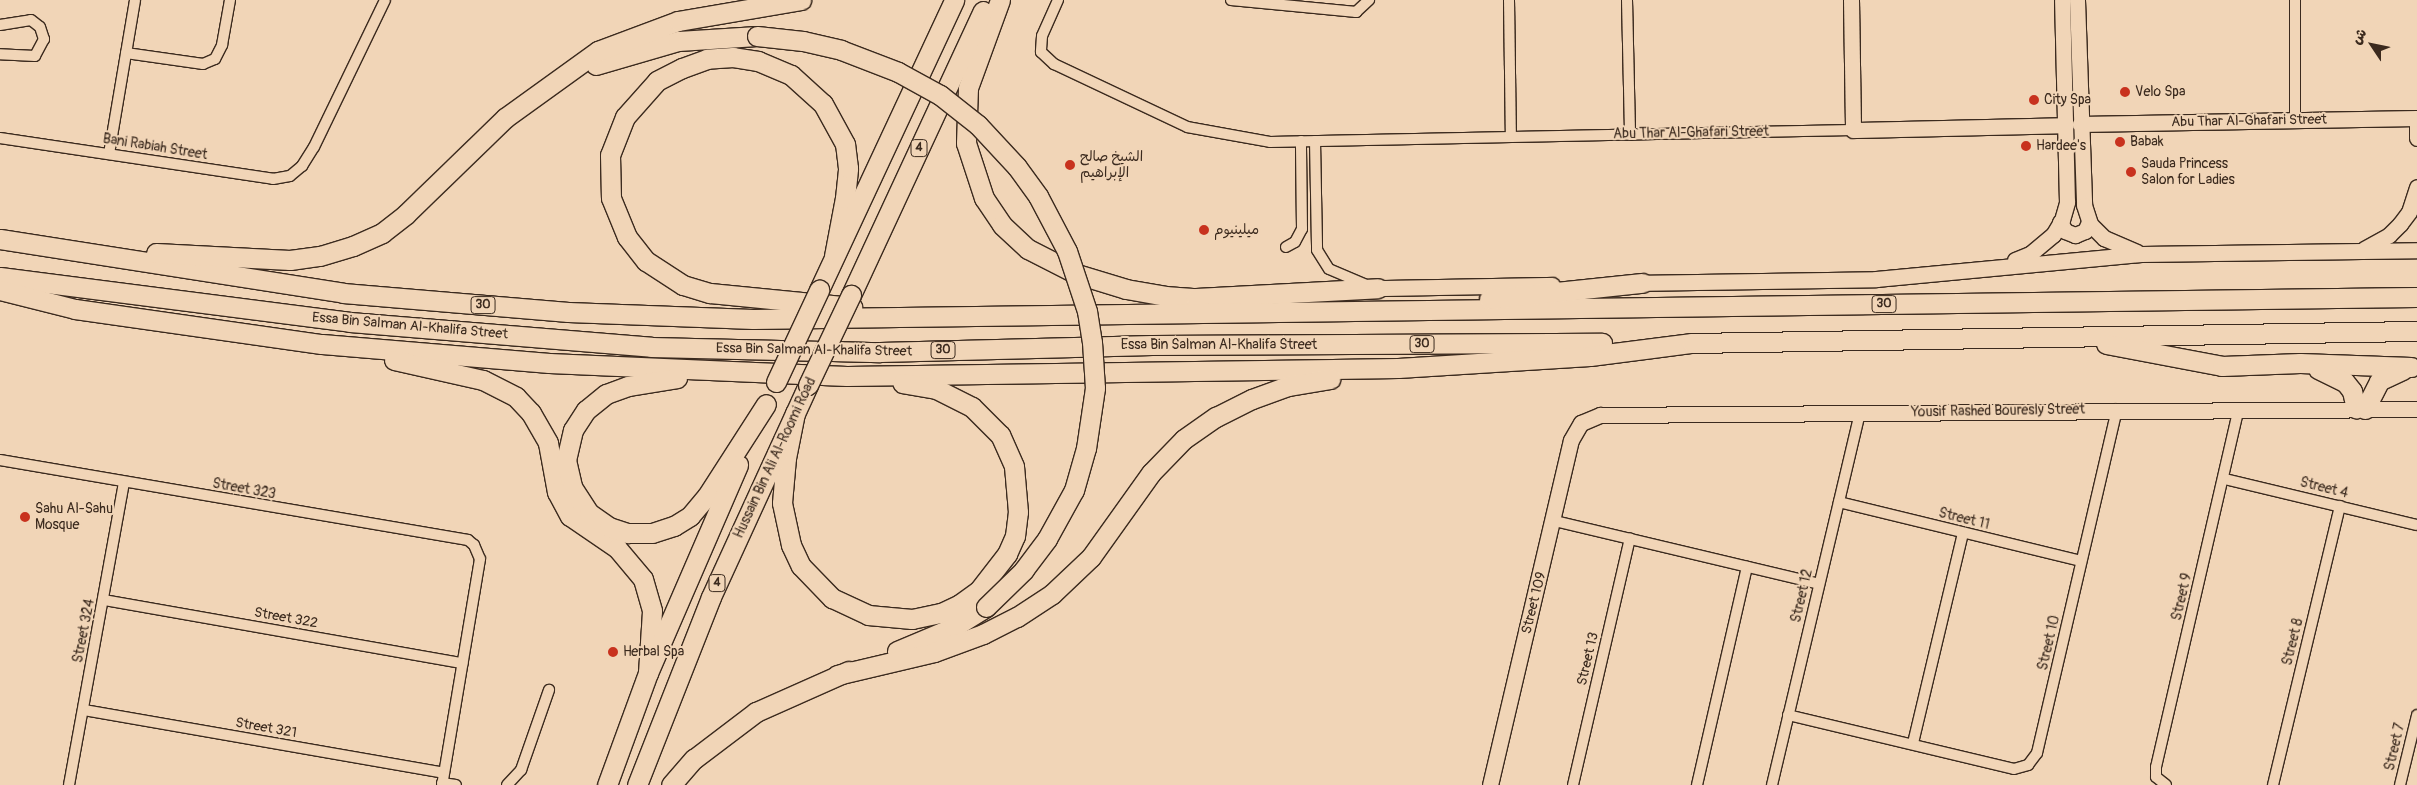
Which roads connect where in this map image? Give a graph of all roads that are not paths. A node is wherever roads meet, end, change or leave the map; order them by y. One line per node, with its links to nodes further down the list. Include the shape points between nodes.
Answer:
1 (134, 0): 18 (street)
2 (230, 0): 18 (street, via 222,44 215,59 203,64)
3 (384, 0): 31 (street, Bani Rabiah Street, via 302,166 290,176 273,179)
4 (801, 0): 20 (highway, via 706,15 649,29 598,51)
5 (954, 0): 41 (highway, 4)
6 (988, 0): 64 (highway, Hussain Bin Ali Al-Roomi Road / 4, bridge)
7 (1000, 0): 45 (highway, via 968,88 966,143 984,198 1012,237 1028,249 1078,274 1126,289 1165,296 1196,298)
8 (1058, 0): 29 (street, Abu Thar Al-Ghafari Street, via 1042,36 1040,52 1054,64 1187,128 1270,142)
9 (1231, 0): 10 (street, via 1356,12)
10 (1369, 0)
11 (1509, 0): 26 (street)
12 (1627, 0): 25 (street)
13 (1851, 0): 24 (street)
14 (2062, 0): 23 (street)
15 (2078, 0): 23 (street)
16 (2295, 0): 22 (street)
17 (0, 25): 19 (street, via 31,20 40,26 44,39 34,56)
18 (126, 52): 31 (street)
19 (0, 54)
20 (532, 98): 39 (highway, via 483,138 406,214 382,233 334,253 290,260); 82 (highway, bridge, via 597,65 635,51 700,38 757,36 803,41 861,56 946,99 991,137 1038,196 1067,251 1087,311 1092,342 1094,395 1086,448 1071,497 1047,540 1024,570 986,607 934,636)
21 (2417, 118): 22 (street, Abu Thar Al-Ghafari Street); 28 (street, Abu Thar Al-Ghafari Street)
22 (2295, 120): 23 (street, Abu Thar Al-Ghafari Street)
23 (2073, 125): 24 (street, Abu Thar Al-Ghafari Street); 33 (street, via 2067,202); 34 (street)
24 (1853, 130): 25 (street, Abu Thar Al-Ghafari Street)
25 (1630, 135): 26 (street, Abu Thar Al-Ghafari Street)
26 (1511, 137): 30 (street, Abu Thar Al-Ghafari Street)
27 (0, 138): 31 (street, Bani Rabiah Street)
28 (2417, 138)
29 (1301, 141): 30 (street, Abu Thar Al-Ghafari Street); 35 (street, via 1302,229 1288,246 1304,239)
30 (1315, 141): 35 (street)
31 (109, 154)
32 (2417, 187): 37 (street, via 2409,212 2400,224 2389,235)
33 (2060, 222): 34 (street, via 2066,232 2075,235 2084,231); 42 (street, via 2038,248)
34 (2089, 222): 40 (street, via 2104,238)
35 (1315, 228): 45 (street, via 1317,250 1329,268)
36 (0, 239): 39 (highway, Essa Bin Salman Al-Khalifa Street / 30)
37 (2362, 250): 38 (street); 40 (street)
38 (2417, 250)
39 (74, 251): 49 (highway, Essa Bin Salman Al-Khalifa Street / 30, via 343,293 568,312 754,319)
40 (2141, 254): 42 (street)
41 (834, 256): 49 (highway, via 848,168 845,144 823,104 791,75 758,61 733,57 707,59 658,81 625,117 610,156 611,198 635,249 669,278 697,290 728,296); 59 (highway, 4, bridge)
42 (2002, 266): 44 (street, via 1876,279)
43 (0, 277): 52 (highway, Essa Bin Salman Al-Khalifa Street / 30, via 350,322 669,348 880,352 1152,345)
44 (1642, 283): 45 (street); 48 (highway)
45 (1378, 288)
46 (0, 290): 53 (highway, via 75,309)
47 (2417, 296): 48 (highway, 30)
48 (1351, 312): 49 (highway, Essa Bin Salman Al-Khalifa Street / 30)
49 (971, 316)
50 (2417, 331): 51 (highway, 30)
51 (2065, 337): 52 (highway, 30); 54 (highway, via 2222,366)
52 (1692, 343): 56 (highway, via 1590,356)
53 (322, 344): 57 (highway, via 549,363); 81 (highway, via 483,380 506,390 524,404 544,433 558,492 570,516 622,552 643,579 652,611)
54 (2300, 363): 55 (highway); 61 (highway, via 2341,378 2352,390)
55 (2414, 367): 61 (highway, via 2379,380)
56 (1398, 368): 58 (highway); 82 (highway, via 1288,386 1232,408 1201,427 1172,451 1151,473 1091,557 1035,606 998,628 957,644)
57 (738, 372): 58 (highway); 59 (highway, via 628,386 606,394 592,404 573,430 567,452 570,480 584,507 602,523 628,533 658,532 681,522 707,496)
58 (847, 376): 64 (highway, via 913,384 948,394 981,414 1003,441 1015,472 1017,525 1001,565 970,598 941,613 898,620 854,610 815,584 791,545 782,503)
59 (766, 404): 81 (highway, 4)
60 (2117, 409): 63 (street, Yousif Rashed Bouresly Street); 65 (street, Yousif Rashed Bouresly Street); 76 (street, Street 10)
61 (2361, 409): 62 (street, Yousif Rashed Bouresly Street); 63 (street, Yousif Rashed Bouresly Street)
62 (2417, 409)
63 (2238, 411): 68 (street, Street 9)
64 (795, 413): 94 (highway, Hussain Bin Ali Al-Roomi Road / 4, via 711,597)
65 (1860, 413): 66 (street, Yousif Rashed Bouresly Street, via 1600,415); 70 (street, Street 12)
66 (1581, 423): 72 (street, Street 109, via 1571,440)
67 (0, 460): 69 (street, Street 323)
68 (2225, 479): 71 (street, Street 4); 100 (street, Street 9, via 2156,767 2156,777)
69 (124, 482): 79 (street, Street 324); 80 (street, Street 323, via 468,540 480,552)
70 (1840, 502): 74 (street, Street 11); 78 (street, Street 12)
71 (2340, 506): 73 (street, Street 4); 101 (street, Street 8)
72 (1555, 521): 75 (street); 96 (street, Street 109)
73 (2417, 525)
74 (1963, 533): 76 (street, Street 11); 87 (street)
75 (1630, 539): 77 (street); 97 (street, Street 13)
76 (2082, 561): 87 (street, Street 10, via 2037,753 2028,765 2014,769)
77 (1747, 567): 78 (street); 98 (street)
78 (1819, 584): 85 (street, Street 12)
79 (104, 600): 80 (street, Street 322); 84 (street, Street 324)
80 (463, 663): 89 (street)
81 (648, 673): 90 (highway, 4)
82 (837, 675): 95 (highway, via 756,712 694,759)
83 (549, 690): 93 (street, via 521,770)
84 (84, 710): 89 (street, Street 321); 91 (street, Street 324)
85 (1788, 715): 87 (street, Street 10); 99 (street, Street 12)
86 (2417, 715): 88 (street, Street 7)
87 (1913, 743)
88 (2413, 746): 102 (street, Street 7)
89 (443, 780): 92 (street, Street 321)
90 (607, 783)
91 (69, 785)
92 (456, 785)
93 (507, 785)
94 (637, 785)
95 (671, 785)
96 (1490, 785)
97 (1573, 785)
98 (1697, 785)
99 (1772, 785)
100 (2166, 785)
101 (2273, 785)
102 (2400, 785)

